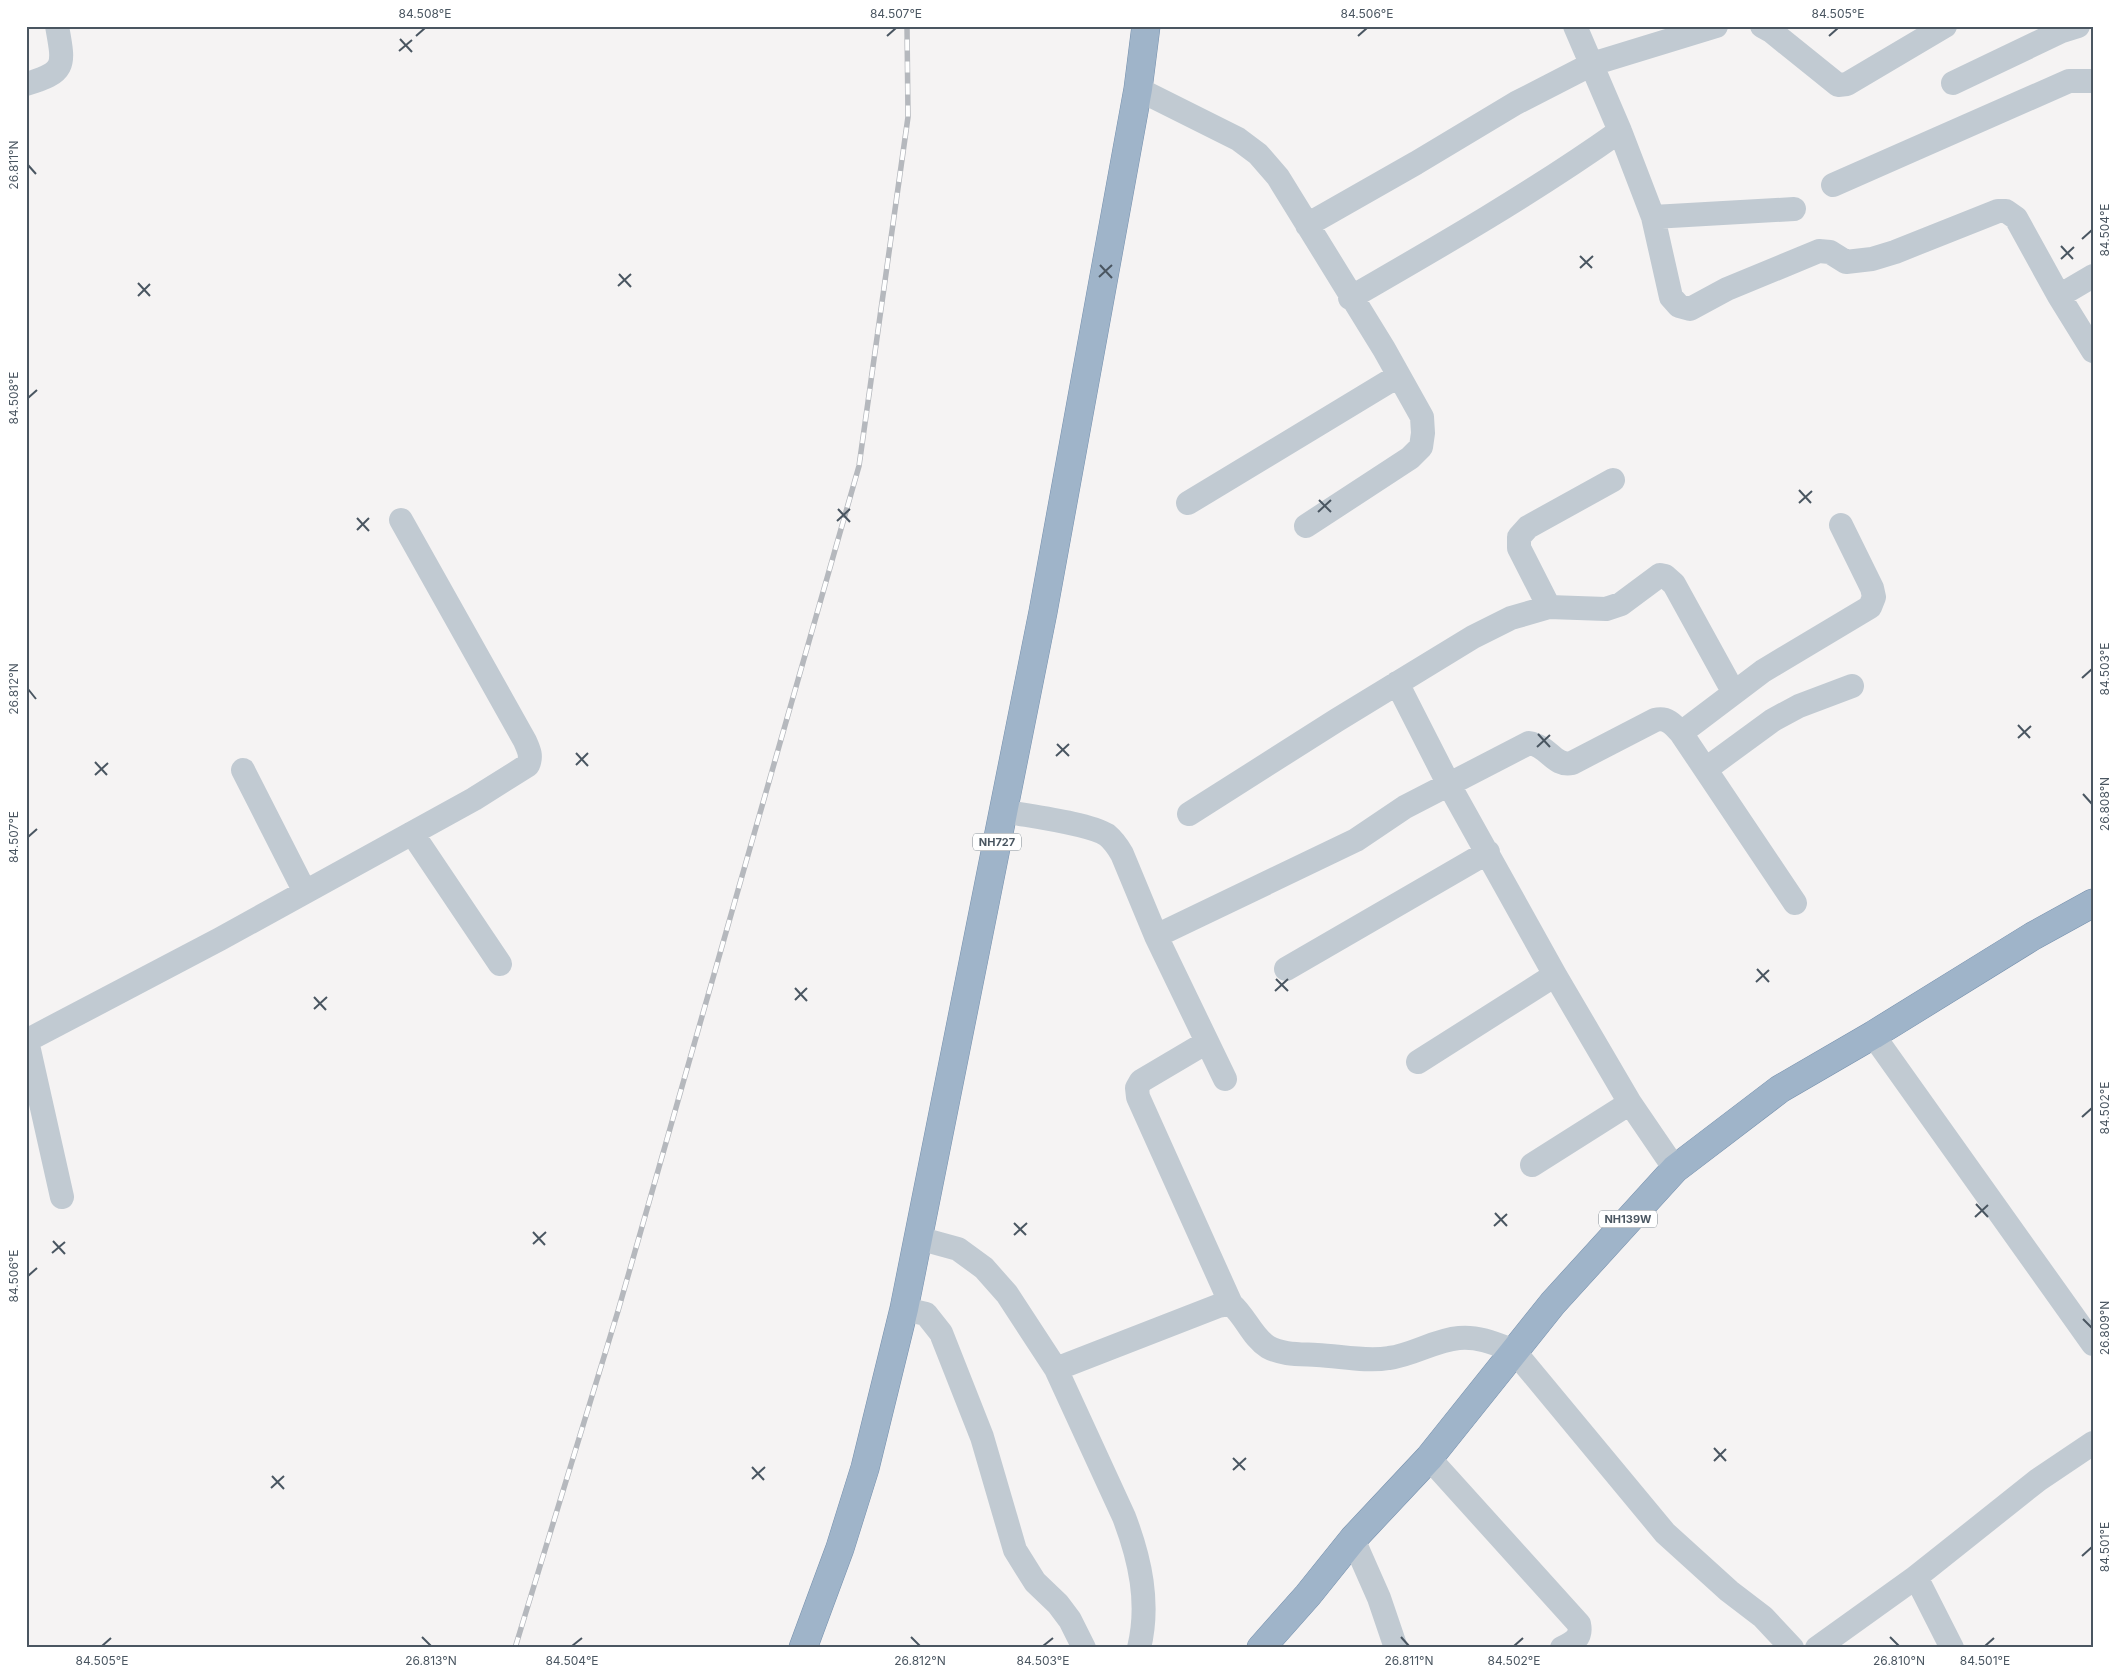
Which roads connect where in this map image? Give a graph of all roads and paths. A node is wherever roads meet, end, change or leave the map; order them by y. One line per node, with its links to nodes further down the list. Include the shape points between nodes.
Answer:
1 (56, 26): 11 (street, via 62,56 60,64 53,74)
2 (1146, 26): 12 (highway, NH727)
3 (1575, 26): 8 (street)
4 (1716, 26): 8 (street)
5 (1762, 26): 6 (street, via 1838,84 1848,84)
6 (1945, 26)
7 (2078, 26): 10 (street)
8 (1592, 64): 13 (street); 17 (street, via 1516,103)
9 (2093, 82): 14 (street, via 2069,81)
10 (1953, 83)
11 (26, 84)
12 (1138, 89): 17 (street, via 1238,139 1258,154 1278,178); 36 (highway, NH727)
13 (1620, 131): 16 (street); 20 (street, via 1567,169)
14 (1833, 184)
15 (1794, 209): 16 (street)
16 (1654, 217): 19 (street, via 1671,297 1684,309 1819,251 1830,252 1851,263 1872,259 1998,210 2016,218)
17 (1307, 225): 20 (street)
18 (2093, 276): 19 (street)
19 (2059, 296): 21 (street)
20 (1350, 298): 22 (street)
21 (2093, 350)
22 (1398, 376): 24 (street); 27 (street, via 1422,417 1420,447 1410,458)
23 (1614, 480): 28 (street, via 1528,528 1519,537 1519,548)
24 (1188, 503)
25 (401, 520): 38 (street, via 525,741 530,760 520,771)
26 (1841, 525): 31 (street, via 1872,588 1874,597 1870,607 1763,671)
27 (1306, 526)
28 (1549, 607): 29 (street, via 1511,618); 31 (street, via 1606,609 1621,604 1654,578 1665,576 1674,584)
29 (1397, 683): 35 (street); 37 (street)
30 (1852, 686): 33 (street, via 1799,706 1773,720)
31 (1734, 693): 32 (street)
32 (1681, 733): 33 (street); 35 (street, via 1662,718 1566,765 1541,746 1529,743)
33 (1706, 769): 41 (street)
34 (243, 770): 40 (street)
35 (1448, 783): 39 (street); 43 (street, via 1390,815 1356,840)
36 (1003, 811): 43 (street, via 1088,827 1108,836 1122,854); 56 (highway, NH727)
37 (1189, 814)
38 (412, 833): 40 (street); 44 (street)
39 (1488, 852): 45 (street); 46 (street)
40 (305, 892): 48 (street)
41 (1795, 903)
42 (2093, 903): 47 (highway, NH139W)
43 (1156, 936): 49 (street)
44 (500, 964)
45 (1286, 969)
46 (1555, 975): 50 (street); 52 (street)
47 (1872, 1035): 54 (highway, NH139W, via 1780,1089); 59 (street)
48 (26, 1041): 55 (street)
49 (1207, 1042): 51 (street); 57 (street, via 1141,1081 1137,1088)
50 (1418, 1062)
51 (1225, 1079)
52 (1630, 1103): 53 (street); 54 (street)
53 (1532, 1165)
54 (1675, 1169): 60 (highway, NH139W)
55 (62, 1197)
56 (918, 1238): 58 (highway, NH727); 61 (street, via 958,1249 984,1268 1007,1294)
57 (1231, 1304): 60 (street, via 1259,1341 1286,1353 1390,1358 1458,1338 1478,1338); 61 (street, via 1218,1306)
58 (904, 1309): 67 (highway, NH727, via 865,1468); 68 (street, via 926,1314 940,1333 982,1437 1015,1550 1035,1582 1070,1620)
59 (2091, 1339)
60 (1514, 1351): 63 (highway, NH139W); 73 (street, via 1665,1533 1763,1617)
61 (1056, 1369): 69 (street, via 1133,1541 1144,1602 1144,1630)
62 (2093, 1444): 65 (street, via 2038,1480)
63 (1429, 1458): 64 (highway, NH139W); 72 (street, via 1579,1624 1578,1638)
64 (1353, 1539): 70 (highway, NH139W); 71 (street, via 1379,1598)
65 (1916, 1577): 66 (street); 75 (street)
66 (1845, 1640): 74 (street)
67 (803, 1648)
68 (1084, 1648)
69 (1139, 1648)
70 (1261, 1648)
71 (1396, 1648)
72 (1562, 1648)
73 (1792, 1648)
74 (1817, 1648)
75 (1952, 1648)

